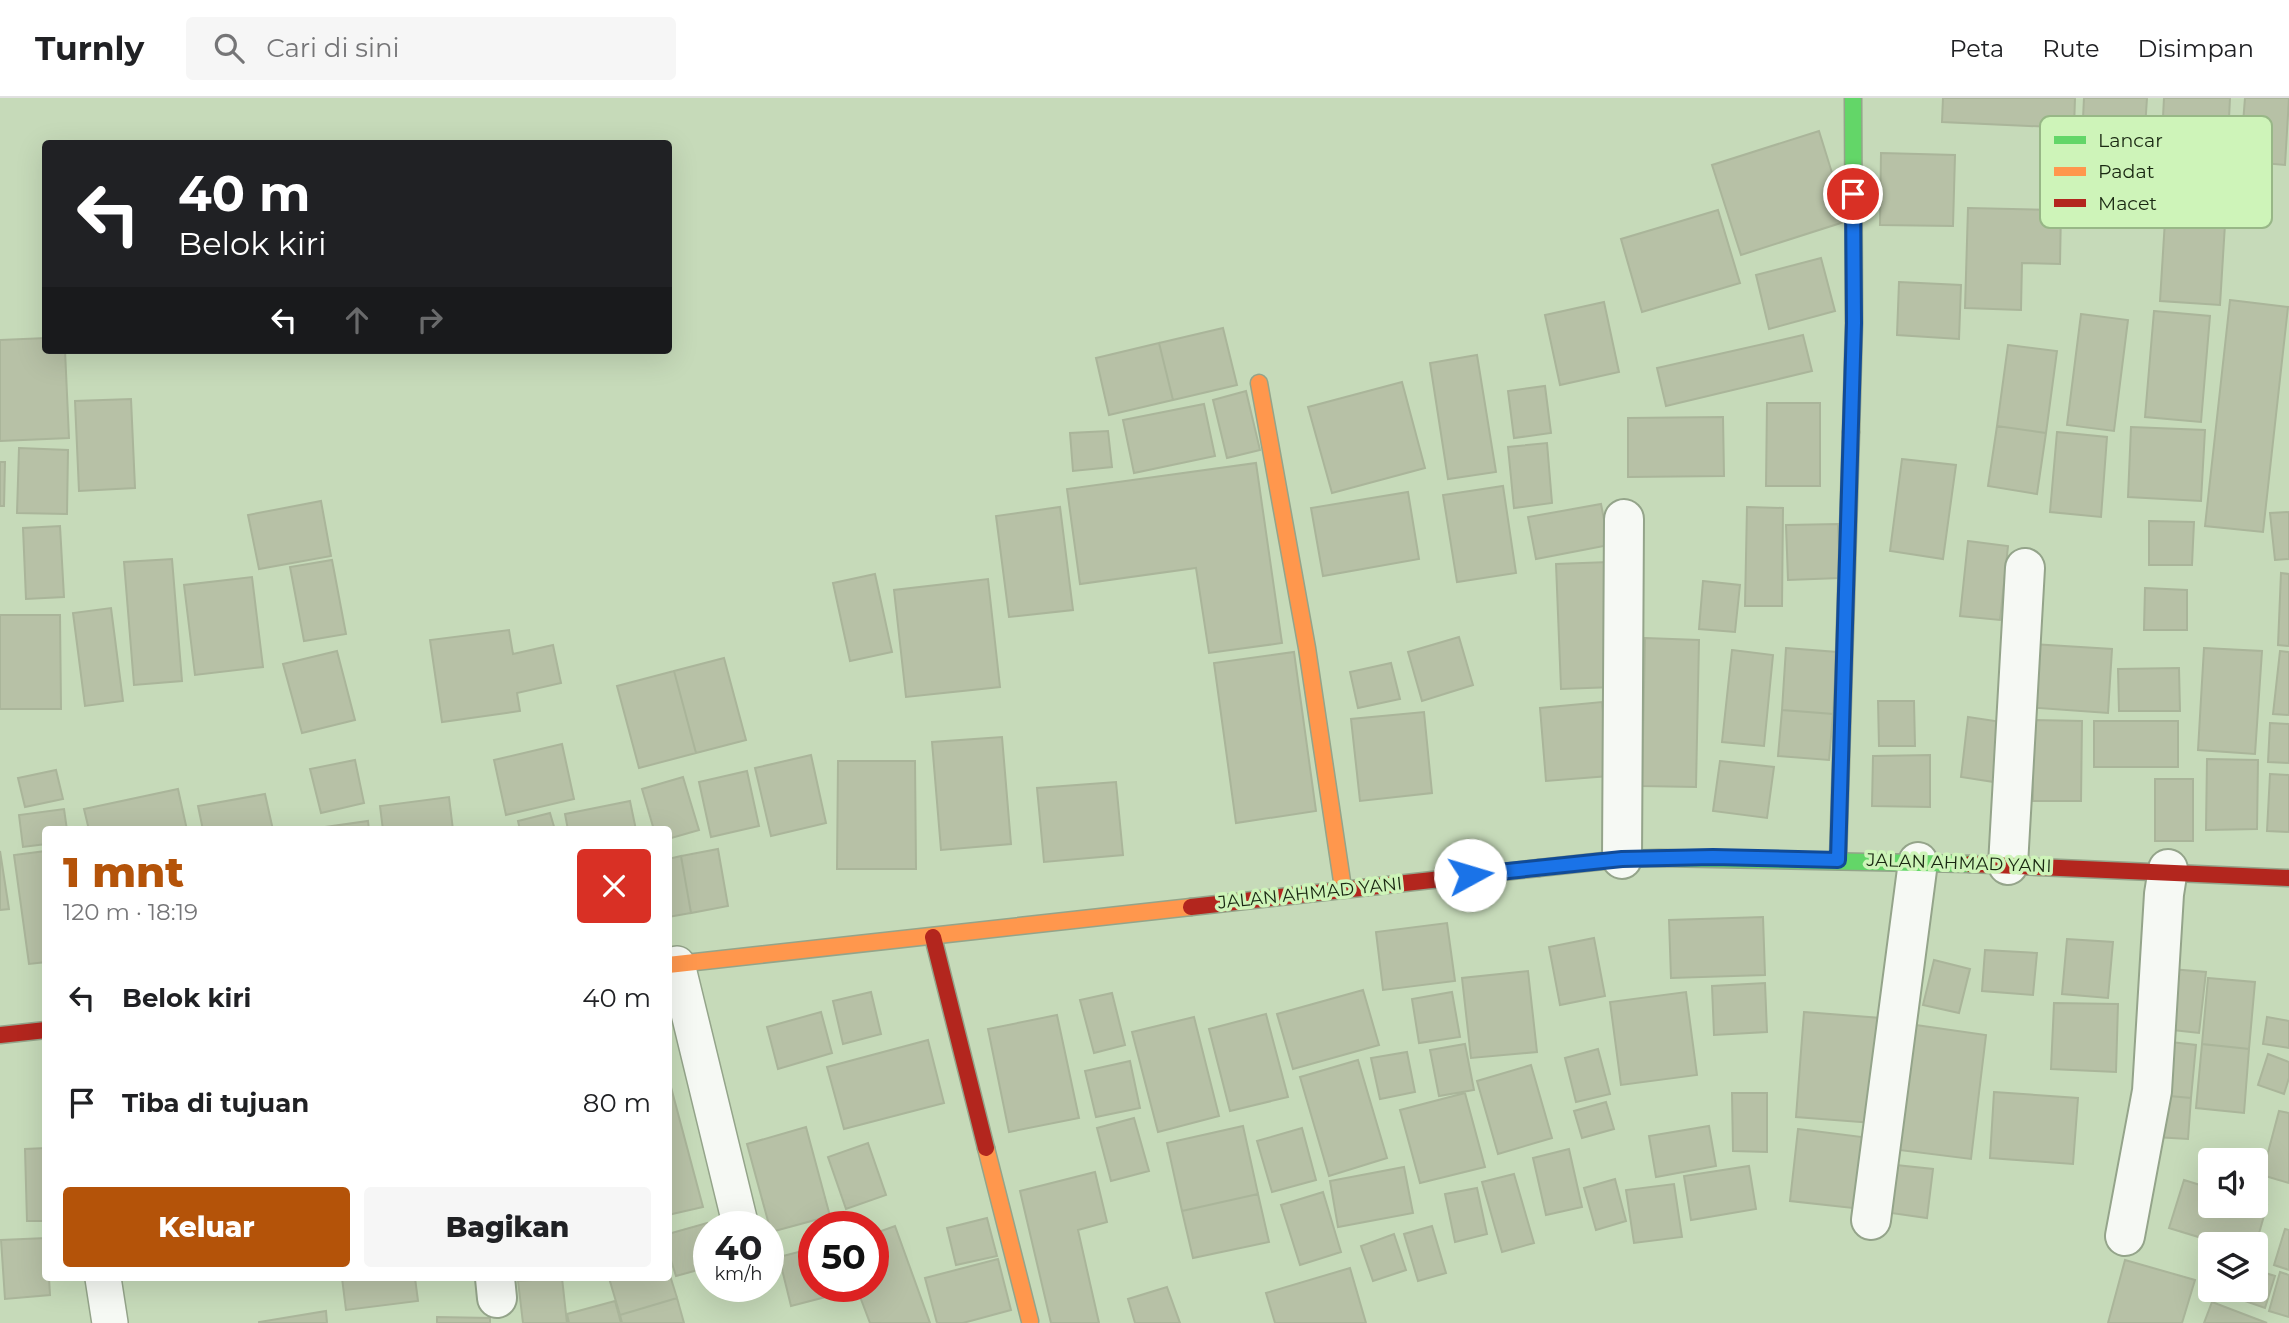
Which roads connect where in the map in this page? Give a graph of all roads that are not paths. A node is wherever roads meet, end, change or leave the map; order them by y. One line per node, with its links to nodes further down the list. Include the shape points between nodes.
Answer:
1 (1853, 98): 6 (main road, via 1854,323)
2 (1259, 383): 11 (main road, via 1307,648)
3 (1624, 519): 5 (street)
4 (2025, 568): 8 (street)
5 (1622, 859): 6 (main road, JALAN AHMAD YANI); 11 (main road, JALAN AHMAD YANI)
6 (1838, 860): 7 (main road, JALAN AHMAD YANI)
7 (1918, 862): 8 (main road, JALAN AHMAD YANI); 17 (street)
8 (2008, 864): 9 (main road, JALAN AHMAD YANI)
9 (2168, 869): 10 (main road, JALAN AHMAD YANI); 18 (street, via 2152,1091)
10 (2289, 878)
11 (1343, 888): 12 (main road, JALAN AHMAD YANI)
12 (933, 937): 13 (main road, JALAN AHMAD YANI); 20 (main road)
13 (673, 964): 16 (lane)
14 (42, 1030): 15 (main road)
15 (0, 1035)
16 (737, 1211)
17 (1871, 1220)
18 (2125, 1236)
19 (103, 1281): 21 (lane)
20 (1030, 1321)
21 (110, 1323)

